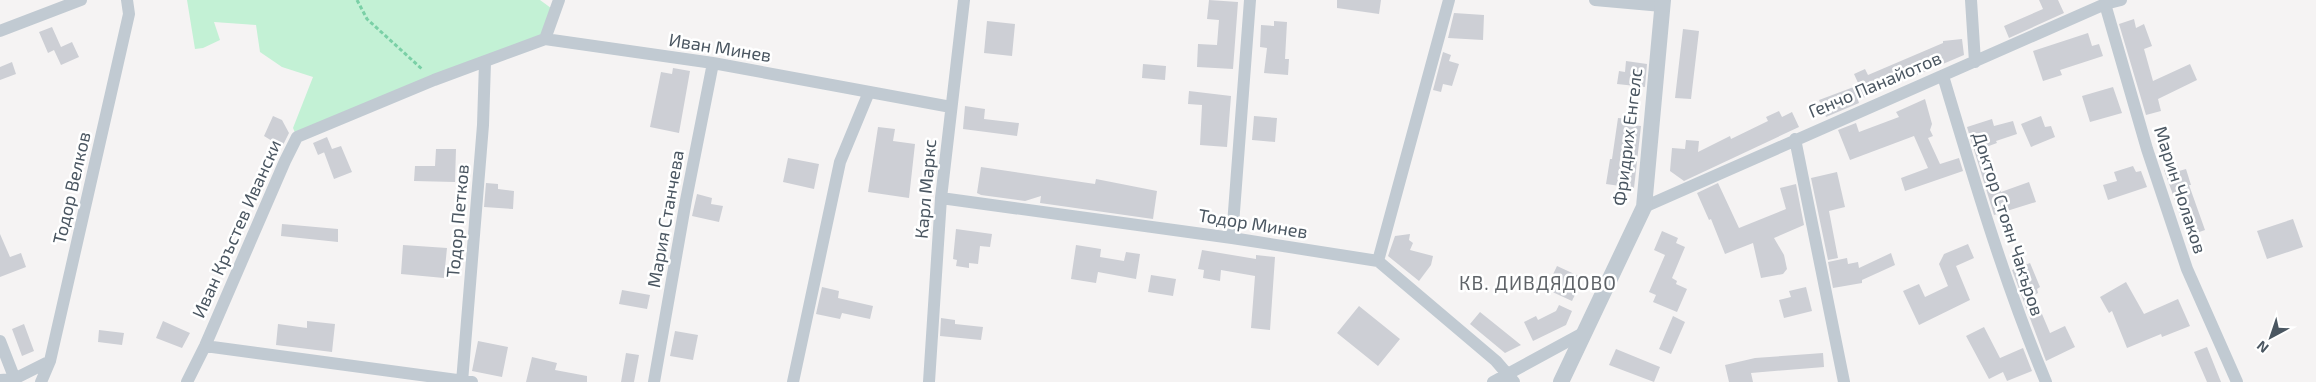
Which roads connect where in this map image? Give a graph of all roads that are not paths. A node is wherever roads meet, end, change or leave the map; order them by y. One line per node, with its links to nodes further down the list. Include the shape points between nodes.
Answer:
1 (81, 0): 12 (street)
2 (127, 0): 28 (street, Тодор Велков, via 130,14)
3 (559, 0): 13 (street)
4 (964, 0): 19 (street, Карл Маркс)
5 (1250, 0): 23 (street)
6 (1449, 0): 24 (street)
7 (1595, 0): 10 (street)
8 (1971, 0): 15 (street)
9 (2121, 0): 11 (street, Генчо Панайотов)
10 (1663, 3): 22 (street, Фридрих Енгелс)
11 (2106, 4): 15 (street, Генчо Панайотов); 42 (street, Марин Чолаков, via 2147,149 2187,268)
12 (0, 31)
13 (545, 39): 14 (street, Иван Минев); 16 (street, Иван Минев)
14 (485, 62): 27 (street, Иван Кръстев Ивански, via 434,80 298,138); 32 (street, Тодор Петков)
15 (1975, 62): 17 (street, Генчо Панайотов)
16 (713, 63): 18 (street, Иван Минев); 35 (street, Мария Станчева)
17 (1942, 76): 20 (street, Генчо Панайотов); 41 (street, Доктор Стоян Чакъров, via 1988,226 2020,320)
18 (869, 92): 19 (street, Иван Минев); 36 (street, via 840,162)
19 (951, 107): 21 (street, Карл Маркс)
20 (1795, 139): 22 (street, Генчо Панайотов); 40 (street)
21 (941, 198): 23 (street, Тодор Минев); 37 (street, Карл Маркс)
22 (1644, 207): 25 (street, Фридрих Енгелс)
23 (1232, 238): 24 (street, Тодор Минев)
24 (1378, 261): 29 (street, via 1496,361)
25 (1585, 332): 29 (street); 39 (street, Фридрих Енгелс)
26 (0, 341): 31 (street)
27 (205, 346): 32 (street); 34 (street, Иван Кръстев Ивански)
28 (50, 361): 31 (street); 33 (street, Тодор Велков)
29 (1511, 378): 38 (street)
30 (0, 380): 31 (street)
31 (15, 381)
32 (466, 381)
33 (41, 382)
34 (187, 382)
35 (654, 382)
36 (793, 382)
37 (930, 382)
38 (1493, 382)
39 (1561, 382)
40 (1844, 382)
41 (2046, 382)
42 (2237, 382)

